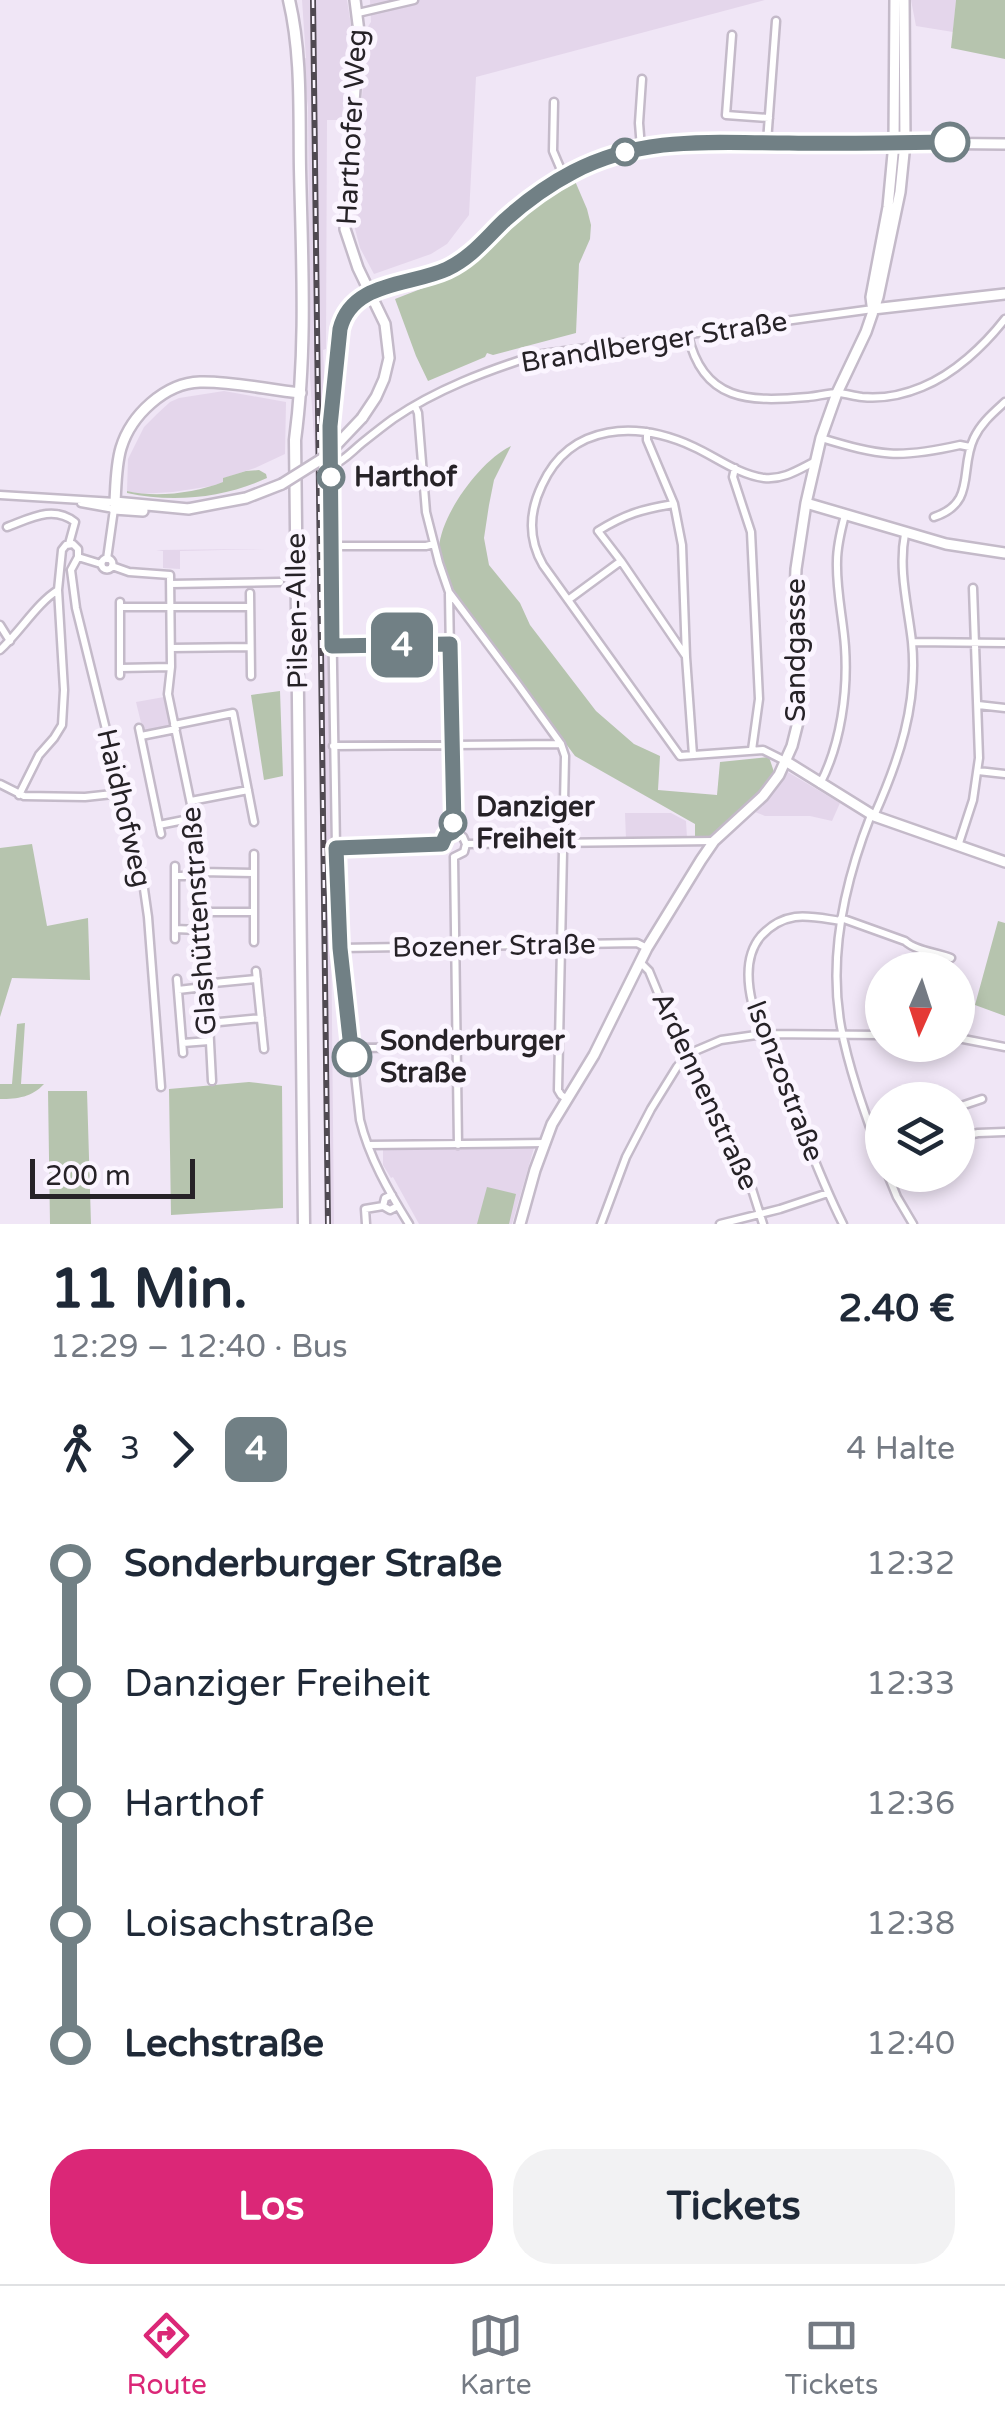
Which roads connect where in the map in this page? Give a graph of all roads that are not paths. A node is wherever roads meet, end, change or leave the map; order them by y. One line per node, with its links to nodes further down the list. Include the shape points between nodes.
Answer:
1 (289, 0): 23 (main road, Pilsen-Allee, via 297,57)
2 (355, 0): 6 (street, Harthofer Weg)
3 (414, 0): 6 (street)
4 (895, 0): 13 (street)
5 (904, 0): 13 (street)
6 (358, 13): 17 (street, Harthofer Weg, via 345,229)
7 (776, 22): 11 (street)
8 (732, 35): 11 (street, via 726,116)
9 (642, 80): 15 (street)
10 (554, 102): 16 (street, via 553,150)
11 (770, 118): 12 (street)
12 (767, 143): 13 (street); 15 (street)
13 (900, 143): 14 (street); 19 (street, Sandgasse, via 899,202)
14 (1005, 144)
15 (641, 148): 16 (street)
16 (564, 177): 17 (street, via 462,260)
17 (370, 292): 30 (street, via 351,305 342,324 330,412); 35 (street, Harthofer Weg, bridge, via 385,324 390,358 362,418 325,457 246,498 156,512)
18 (1005, 294): 19 (street, Brandlberger Straße)
19 (873, 310): 21 (street, Brandlberger Straße); 22 (street, Sandgasse)
20 (1005, 320): 22 (street, via 959,364 920,388 878,397)
21 (688, 334): 22 (street, via 699,368 724,389 759,397); 25 (street, Brandlberger Straße, via 536,355)
22 (837, 393): 27 (street, Sandgasse)
23 (301, 394): 35 (street, via 208,382 170,390 128,433); 151 (main road, Pilsen-Allee, via 295,452)
24 (1005, 402): 28 (street)
25 (415, 406): 30 (street, Brandlberger Straße); 41 (street)
26 (647, 432): 31 (street); 33 (street); 53 (street, via 585,439 544,480 531,530 537,554)
27 (821, 438): 28 (street, via 885,455); 29 (street, Sandgasse)
28 (970, 447): 37 (street, via 960,500)
29 (814, 462): 31 (street, via 771,478); 34 (street, Sandgasse)
30 (331, 466): 42 (street)
31 (735, 468): 75 (street, via 751,532 758,699)
32 (0, 495): 35 (street)
33 (674, 504): 45 (street, via 639,510 598,531); 66 (street)
34 (806, 504): 36 (street); 77 (street, Sandgasse, via 794,612 800,707)
35 (115, 506): 46 (street)
36 (844, 515): 39 (street); 81 (street, via 836,557 845,681)
37 (934, 517)
38 (7, 527): 40 (street, via 46,512 66,515 75,522)
39 (905, 534): 43 (street); 58 (street, via 902,569)
40 (69, 544): 44 (street); 50 (street, via 60,557)
41 (434, 544): 42 (street); 51 (street)
42 (331, 546): 62 (street)
43 (1005, 553)
44 (78, 557): 46 (street); 83 (street, Haidhofweg, via 71,570 76,608)
45 (621, 561): 53 (street); 66 (street)
46 (107, 563): 47 (street)
47 (171, 579): 48 (street); 55 (street, Glashüttenstraße)
48 (280, 582)
49 (973, 588): 59 (street)
50 (58, 590): 57 (street); 84 (street, via 63,718)
51 (449, 592): 61 (street); 72 (street)
52 (250, 593): 54 (street)
53 (568, 600): 76 (street, via 680,756)
54 (250, 606): 55 (street); 63 (street)
55 (171, 607): 64 (street, Glashüttenstraße); 67 (street, via 120,604 120,671)
56 (0, 625): 57 (street)
57 (10, 642): 65 (street)
58 (912, 642): 59 (street); 86 (street, via 908,724)
59 (975, 642): 60 (street); 69 (street)
60 (1005, 643)
61 (450, 644): 62 (street); 73 (street)
62 (332, 646): 74 (street)
63 (250, 647): 64 (street); 68 (street)
64 (171, 648): 67 (street, Glashüttenstraße)
65 (0, 650)
66 (686, 657): 76 (street)
67 (171, 667): 71 (street, Glashüttenstraße)
68 (251, 676)
69 (978, 706): 70 (street); 78 (street)
70 (1005, 708)
71 (175, 727): 82 (street, via 232,709); 85 (street, Glashüttenstraße); 87 (street, via 140,732 160,830)
72 (560, 744): 73 (street); 91 (street, via 566,761)
73 (452, 745): 74 (street); 89 (street)
74 (333, 746): 95 (street)
75 (752, 750): 76 (street); 77 (street)
76 (693, 755)
77 (786, 762): 81 (street); 90 (street, Sandgasse, via 758,801)
78 (978, 771): 79 (street); 94 (street)
79 (1005, 774)
80 (0, 784): 84 (street)
81 (820, 784): 86 (street)
82 (248, 790): 85 (street); 88 (street)
83 (122, 793): 84 (street); 135 (street, Haidhofweg, via 148,917)
84 (18, 795)
85 (191, 802): 87 (street, Glashüttenstraße)
86 (872, 815): 94 (street); 105 (street)
87 (194, 818): 101 (street, Glashüttenstraße)
88 (254, 822)
89 (453, 832): 92 (street); 93 (street)
90 (714, 841): 91 (street); 113 (street, Sandgasse)
91 (562, 843): 93 (street); 110 (street)
92 (442, 844): 95 (street); 97 (street)
93 (466, 844): 97 (street)
94 (958, 847): 98 (street)
95 (336, 848): 112 (street)
96 (254, 854): 100 (street)
97 (454, 857): 111 (street)
98 (1005, 862)
99 (174, 866): 102 (street)
100 (254, 872): 101 (street); 104 (street)
101 (200, 874): 102 (street); 103 (street, Glashüttenstraße)
102 (174, 876): 106 (street)
103 (201, 912): 104 (street); 107 (street, Glashüttenstraße)
104 (254, 912): 109 (street)
105 (841, 919): 114 (street, Isonzostraße); 121 (street, Isonzostraße, via 786,919 758,939 748,982); 123 (street)
106 (175, 930): 107 (street); 108 (street)
107 (199, 930): 117 (street, Glashüttenstraße)
108 (175, 939)
109 (254, 942)
110 (560, 945): 111 (street, Bozener Straße); 113 (street, Bozener Straße); 127 (street)
111 (455, 946): 112 (street, Bozener Straße); 128 (street)
112 (340, 948): 130 (street)
113 (647, 948): 115 (street, Sandgasse)
114 (931, 952)
115 (639, 962): 133 (street, Ardennenstraße, via 650,971); 136 (street, Sandgasse)
116 (177, 979): 118 (street)
117 (204, 986): 118 (street); 119 (street, via 256,975); 120 (street, Glashüttenstraße)
118 (178, 990): 126 (street)
119 (261, 1018): 120 (street); 131 (street)
120 (209, 1023): 124 (street, Glashüttenstraße)
121 (764, 1034): 123 (street); 133 (street, via 721,1040); 146 (street, Isonzostraße)
122 (865, 1035): 123 (street)
123 (843, 1036): 139 (street)
124 (210, 1041): 126 (street); 134 (street, Glashüttenstraße)
125 (975, 1041): 129 (street)
126 (183, 1043): 132 (street)
127 (559, 1046): 128 (street); 136 (street, via 558,1090)
128 (457, 1047): 130 (street); 144 (street)
129 (1005, 1047)
130 (351, 1048): 143 (street)
131 (264, 1050)
132 (184, 1053)
133 (688, 1054): 150 (street, Ardennenstraße); 155 (street, via 651,1109)
134 (212, 1081)
135 (161, 1087)
136 (567, 1099): 142 (street, Sandgasse)
137 (982, 1099): 138 (street)
138 (975, 1101)
139 (865, 1108)
140 (1005, 1132): 141 (street)
141 (975, 1134)
142 (544, 1143): 144 (street); 154 (street, Sandgasse)
143 (368, 1145): 144 (street); 147 (street)
144 (458, 1146)
145 (895, 1192): 159 (street)
146 (828, 1193): 150 (street); 158 (street, Isonzostraße)
147 (392, 1194): 148 (street); 149 (street)
148 (383, 1206): 149 (street); 152 (street, via 366,1209)
149 (398, 1206): 153 (street)
150 (761, 1215): 156 (street); 157 (street, Ardennenstraße)
151 (304, 1224)
152 (366, 1224)
153 (409, 1224)
154 (520, 1224)
155 (600, 1224)
156 (720, 1224)
157 (763, 1224)
158 (843, 1224)
159 (914, 1224)

